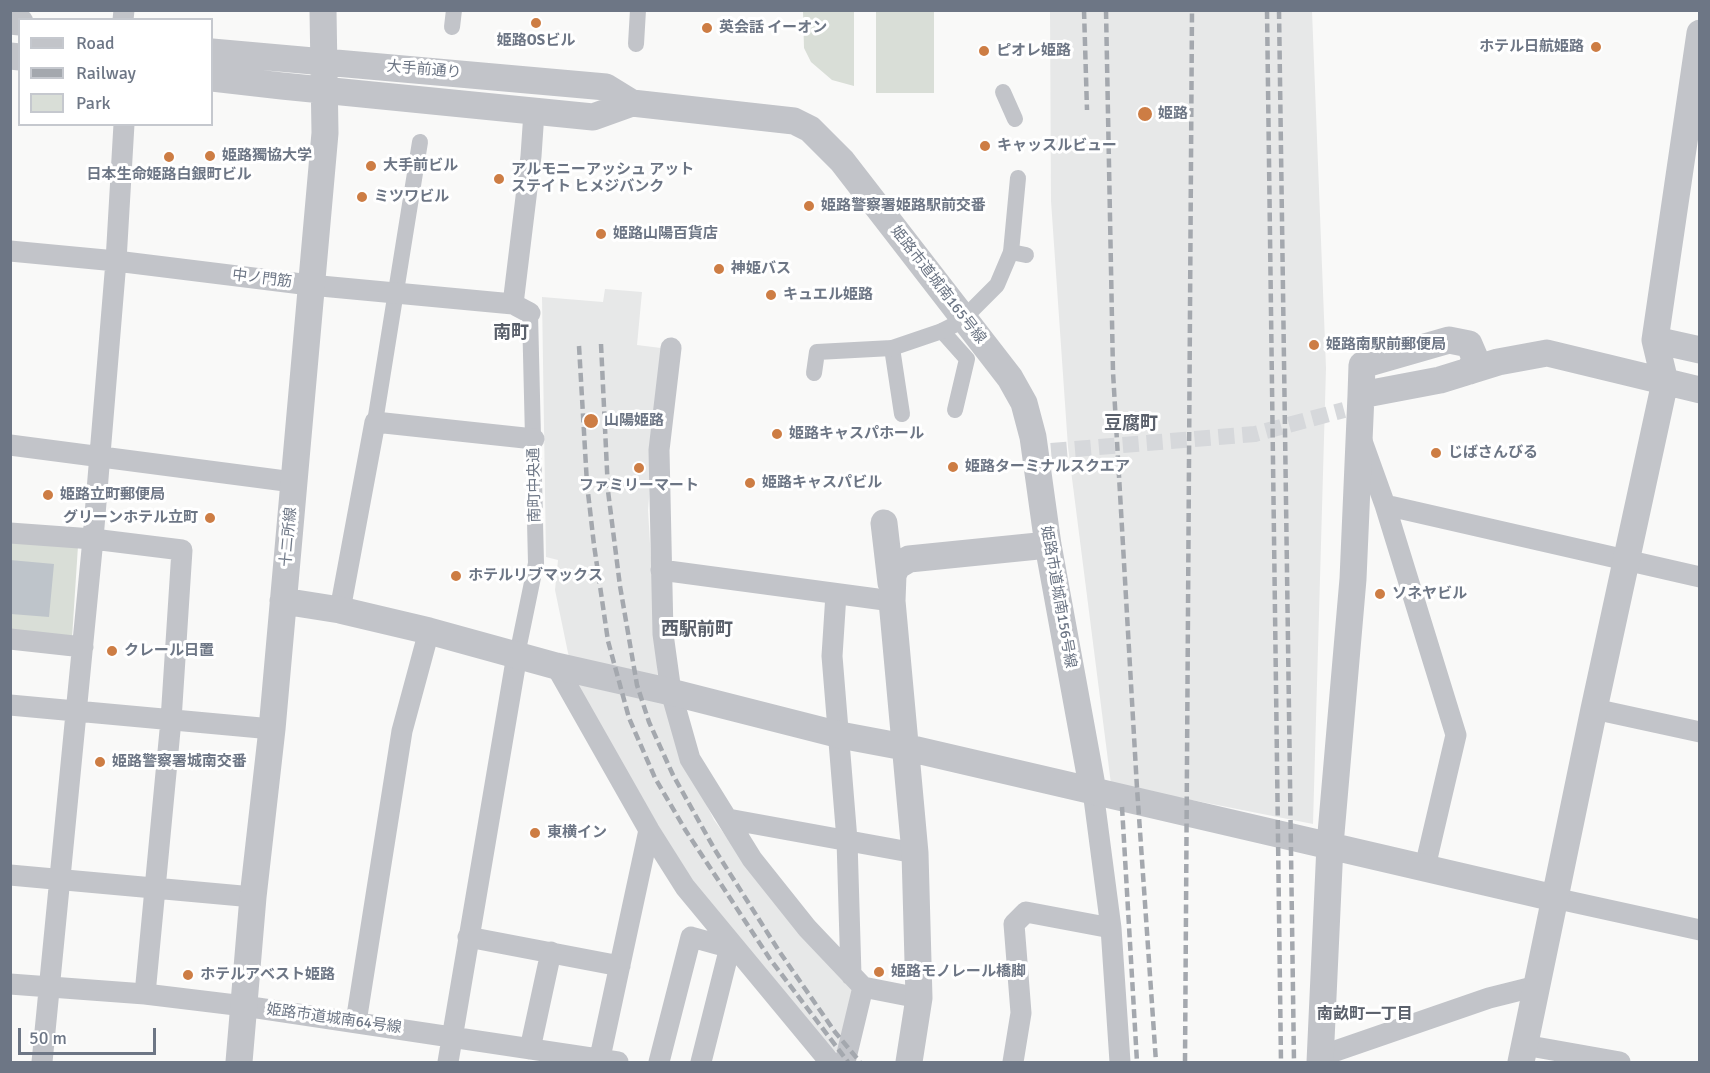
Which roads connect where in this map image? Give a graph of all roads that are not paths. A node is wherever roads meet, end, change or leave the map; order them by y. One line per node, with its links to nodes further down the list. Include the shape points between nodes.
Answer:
1 (323, 10): 6 (street, 十二所線)
2 (638, 10): 4 (street)
3 (1700, 33): 14 (street)
4 (636, 44)
5 (213, 52): 6 (street, 大手前通り)
6 (324, 60): 8 (street, 十二所線); 10 (street, 大手前通り, via 606,87)
7 (213, 78): 8 (street, 大手前通り)
8 (326, 90): 11 (street, 大手前通り); 20 (street, 十二所線)
9 (1003, 92): 12 (street)
10 (632, 103): 11 (street, 大手前通り, via 593,117); 16 (street, 大手前通り, via 794,121)
11 (534, 112): 22 (street)
12 (1015, 119)
13 (124, 126): 19 (street)
14 (1693, 129): 24 (street)
15 (420, 142): 21 (street)
16 (825, 143): 33 (street, 姫路市道城南165号線, via 1010,378)
17 (1018, 178): 23 (street, bridge, via 1018,253 997,285 960,322)
18 (10, 251): 19 (street, 中ノ門筋)
19 (116, 261): 20 (street, 中ノ門筋); 40 (street)
20 (310, 285): 21 (street, 中ノ門筋); 41 (street, 十二所線)
21 (394, 293): 22 (street, 中ノ門筋); 36 (street)
22 (522, 308): 38 (street, 南町中央通)
23 (942, 331): 26 (street, bridge); 34 (street, via 967,359)
24 (1655, 340): 27 (street); 30 (street)
25 (671, 348): 48 (street, via 659,450)
26 (892, 348): 29 (street, bridge, via 817,352); 35 (street)
27 (1700, 350)
28 (1470, 371): 30 (street, via 1547,353); 32 (street); 32 (street, via 1475,358 1469,344 1449,340 1362,365)
29 (814, 373)
30 (1665, 382): 31 (street); 47 (street)
31 (1700, 390)
32 (1361, 395): 37 (street)
33 (1024, 403): 46 (street, 姫路市道城南156号線, via 1034,437)
34 (955, 410)
35 (902, 414)
36 (375, 422): 38 (street); 53 (street)
37 (1360, 438): 42 (street); 72 (street, via 1353,579)
38 (534, 439): 57 (street, 南町中央通, via 536,563)
39 (10, 446): 40 (street)
40 (100, 456): 41 (street); 45 (street)
41 (293, 482): 52 (street, 十二所線)
42 (1385, 505): 47 (street); 74 (street, via 1456,735)
43 (884, 523): 50 (street)
44 (10, 533): 45 (street)
45 (93, 539): 56 (street); 63 (street, via 182,550)
46 (1048, 545): 50 (street, via 915,558 897,566); 68 (street, 姫路市道城南156号線)
47 (1626, 561): 49 (street); 61 (street)
48 (661, 570): 51 (street); 59 (street, via 663,634)
49 (1700, 576)
50 (891, 592): 51 (street); 67 (street)
51 (836, 594): 66 (street, via 832,656)
52 (283, 601): 53 (street); 64 (street, 十二所線)
53 (340, 610): 54 (street)
54 (429, 631): 57 (street); 93 (street, via 402,731)
55 (10, 639): 56 (street)
56 (83, 647): 62 (street)
57 (517, 655): 58 (street); 82 (street)
58 (556, 666): 59 (street); 70 (street)
59 (671, 692): 66 (street); 69 (street, via 690,759)
60 (10, 705): 62 (street)
61 (1594, 709): 65 (street); 79 (street)
62 (77, 711): 63 (street); 76 (street)
63 (171, 720): 64 (street); 77 (street)
64 (272, 729): 78 (street, 十二所線)
65 (1700, 732)
66 (840, 735): 67 (street); 71 (street)
67 (904, 747): 68 (street); 73 (street)
68 (1093, 791): 72 (street); 80 (street)
69 (728, 819): 71 (street); 86 (street, via 752,859 807,928)
70 (649, 830): 83 (street, via 685,887); 85 (street)
71 (847, 840): 73 (street); 86 (street)
72 (1330, 845): 74 (street); 97 (street)
73 (915, 853): 91 (street)
74 (1425, 867): 79 (street)
75 (10, 875): 76 (street)
76 (58, 880): 77 (street); 89 (street)
77 (155, 887): 78 (street); 90 (street)
78 (253, 897): 92 (street, 十二所線)
79 (1554, 898): 81 (street); 88 (street)
80 (1112, 928): 107 (street, via 1026,912 1014,924 1021,1013); 108 (street)
81 (1700, 930)
82 (468, 937): 84 (street); 94 (street)
83 (731, 946): 102 (street, via 692,937); 103 (street); 104 (street)
84 (551, 952): 85 (street); 95 (street)
85 (620, 966): 101 (street)
86 (857, 981): 91 (street); 105 (street)
87 (10, 984): 89 (street, 姫路市道城南64号線)
88 (1537, 986): 96 (street); 97 (street, via 1489,998)
89 (50, 987): 90 (street, 姫路市道城南64号線); 98 (street)
90 (145, 994): 92 (street, 姫路市道城南64号線)
91 (919, 998): 106 (street)
92 (244, 1006): 93 (street, 姫路市道城南64号線); 99 (street, 十二所線)
93 (356, 1022): 94 (street, 姫路市道城南64号線)
94 (452, 1036): 95 (street, 姫路市道城南64号線); 100 (street)
95 (530, 1049): 101 (street, 姫路市道城南64号線)
96 (1523, 1054): 109 (street)
97 (1320, 1059)
98 (42, 1062)
99 (239, 1062)
100 (448, 1062)
101 (605, 1062)
102 (659, 1062)
103 (701, 1062)
104 (830, 1062)
105 (845, 1062)
106 (909, 1062)
107 (1013, 1062)
108 (1120, 1062)
109 (1620, 1062)

